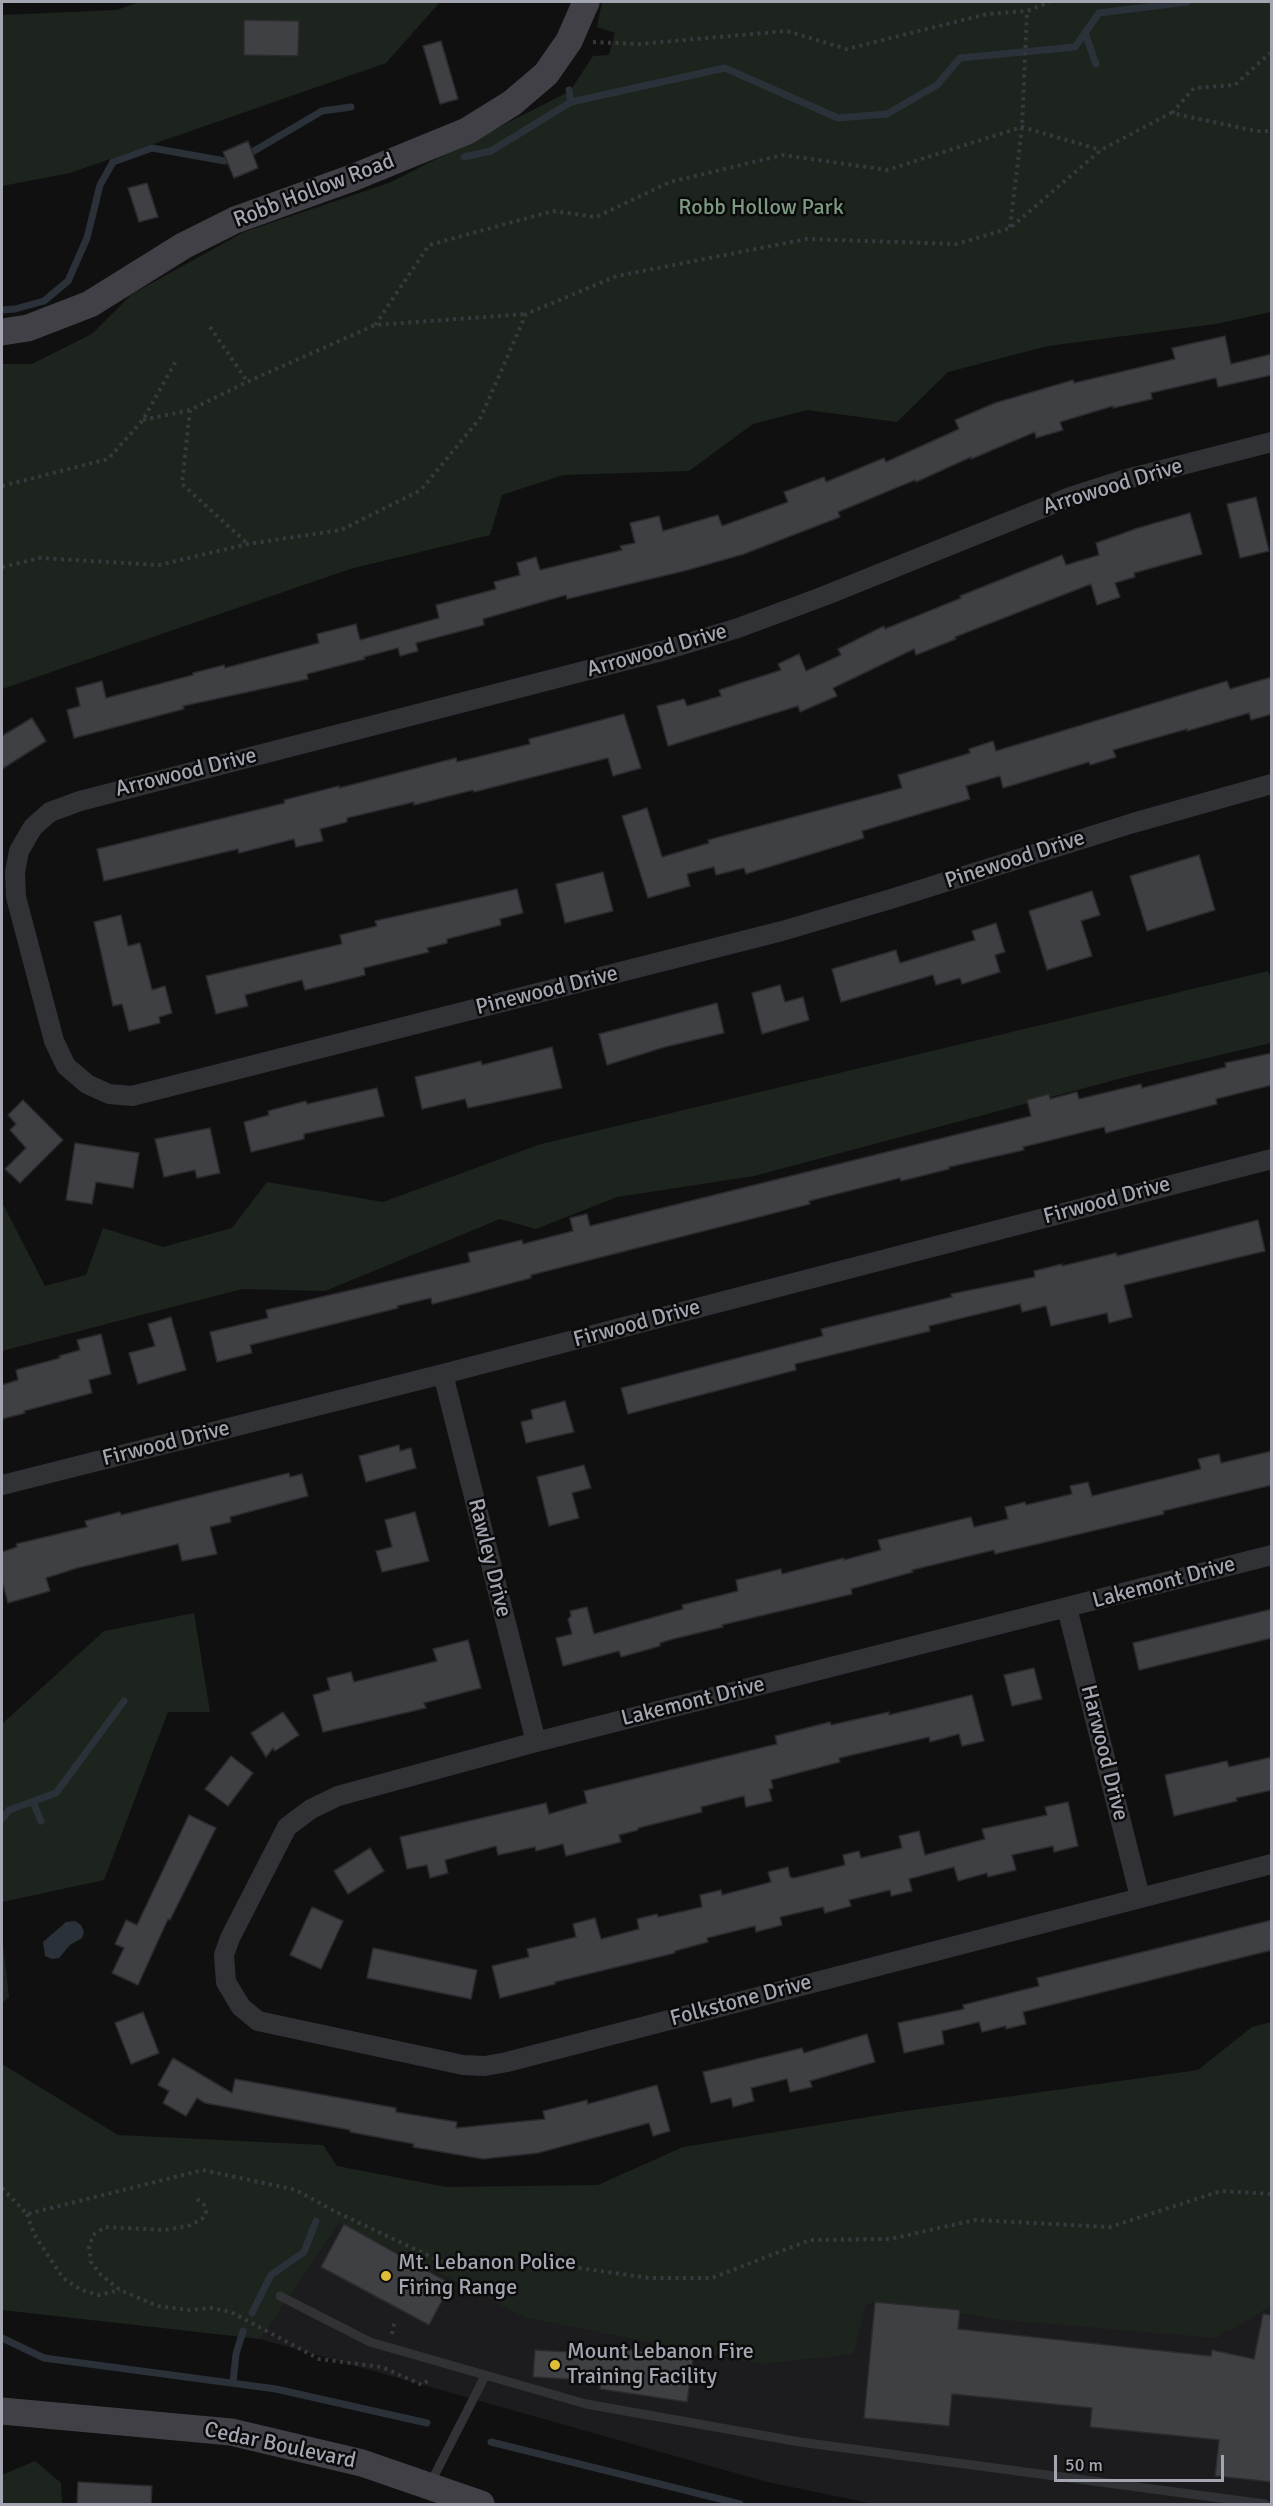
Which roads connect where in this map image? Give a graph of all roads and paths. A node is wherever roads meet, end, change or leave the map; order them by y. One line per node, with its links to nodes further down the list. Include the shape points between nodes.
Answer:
1 (586, 2): 4 (street, Robb Hollow Road)
2 (1050, 2): 3 (path)
3 (1027, 11): 4 (path, via 987,14 847,49 787,31 640,44); 7 (path)
4 (569, 41): 14 (street, Robb Hollow Road, via 546,74 521,96 467,131 235,220 183,246 90,304 28,328)
5 (1270, 53): 6 (path, via 1235,85 1194,88)
6 (1171, 113): 8 (path); 9 (path)
7 (1022, 127): 9 (path); 10 (path); 12 (path, via 887,170 783,155 670,182 596,217 553,211 429,245)
8 (1272, 131)
9 (1101, 150): 10 (path)
10 (1010, 228): 11 (path, via 957,244 807,239 617,276)
11 (526, 314): 12 (path); 21 (path, via 481,417 421,490 341,530)
12 (375, 325): 16 (path)
13 (210, 327): 16 (path)
14 (2, 332)
15 (177, 359): 18 (path)
16 (247, 382): 17 (path)
17 (190, 410): 18 (path); 21 (path, via 182,484)
18 (142, 420): 20 (path, via 108,459)
19 (1272, 442): 24 (street, Arrowood Drive, via 1070,497 727,631 80,801 50,812)
20 (2, 486)
21 (248, 544): 22 (path, via 159,565 40,558)
22 (2, 567)
23 (1272, 784): 24 (street, Pinewood Drive, via 793,927 132,1096 109,1094 87,1084 66,1066 54,1041 16,897 18,851)
24 (33, 827)
25 (1272, 1159): 26 (street, Firwood Drive)
26 (442, 1374): 27 (street, Firwood Drive); 30 (street, Rawley Drive)
27 (2, 1485)
28 (1272, 1555): 29 (street, Lakemont Drive)
29 (1067, 1608): 30 (street, Lakemont Drive); 32 (street, Harwood Drive)
30 (536, 1742): 33 (street, Lakemont Drive, via 338,1796 287,1827 224,1955)
31 (1272, 1864): 32 (street, Folkstone Drive)
32 (1140, 1898): 33 (street, Folkstone Drive, via 485,2066 463,2065 258,2021 241,2007)
33 (226, 1982)
34 (2, 2188): 37 (path)
35 (1272, 2194): 37 (path, via 1221,2191 1110,2226 975,2220 890,2240 810,2240 712,2278 649,2278 529,2262 459,2270 296,2190 203,2170)
36 (197, 2199): 38 (path, via 206,2213 188,2226 165,2230 105,2227 93,2235 89,2247 91,2262)
37 (27, 2214): 38 (path, via 34,2234 63,2278 81,2290 99,2295)
38 (120, 2290): 43 (path, via 176,2310 211,2308 231,2312 319,2359 382,2367 422,2385)
39 (280, 2296): 42 (lane, via 370,2342)
40 (395, 2320): 41 (path)
41 (391, 2338)
42 (485, 2376): 45 (lane); 47 (lane, via 586,2404 800,2442)
43 (430, 2379)
44 (2, 2411): 45 (street, Cedar Boulevard, via 231,2432 362,2463)
45 (428, 2486): 46 (street, Cedar Boulevard)
46 (481, 2505)
47 (1265, 2505)

